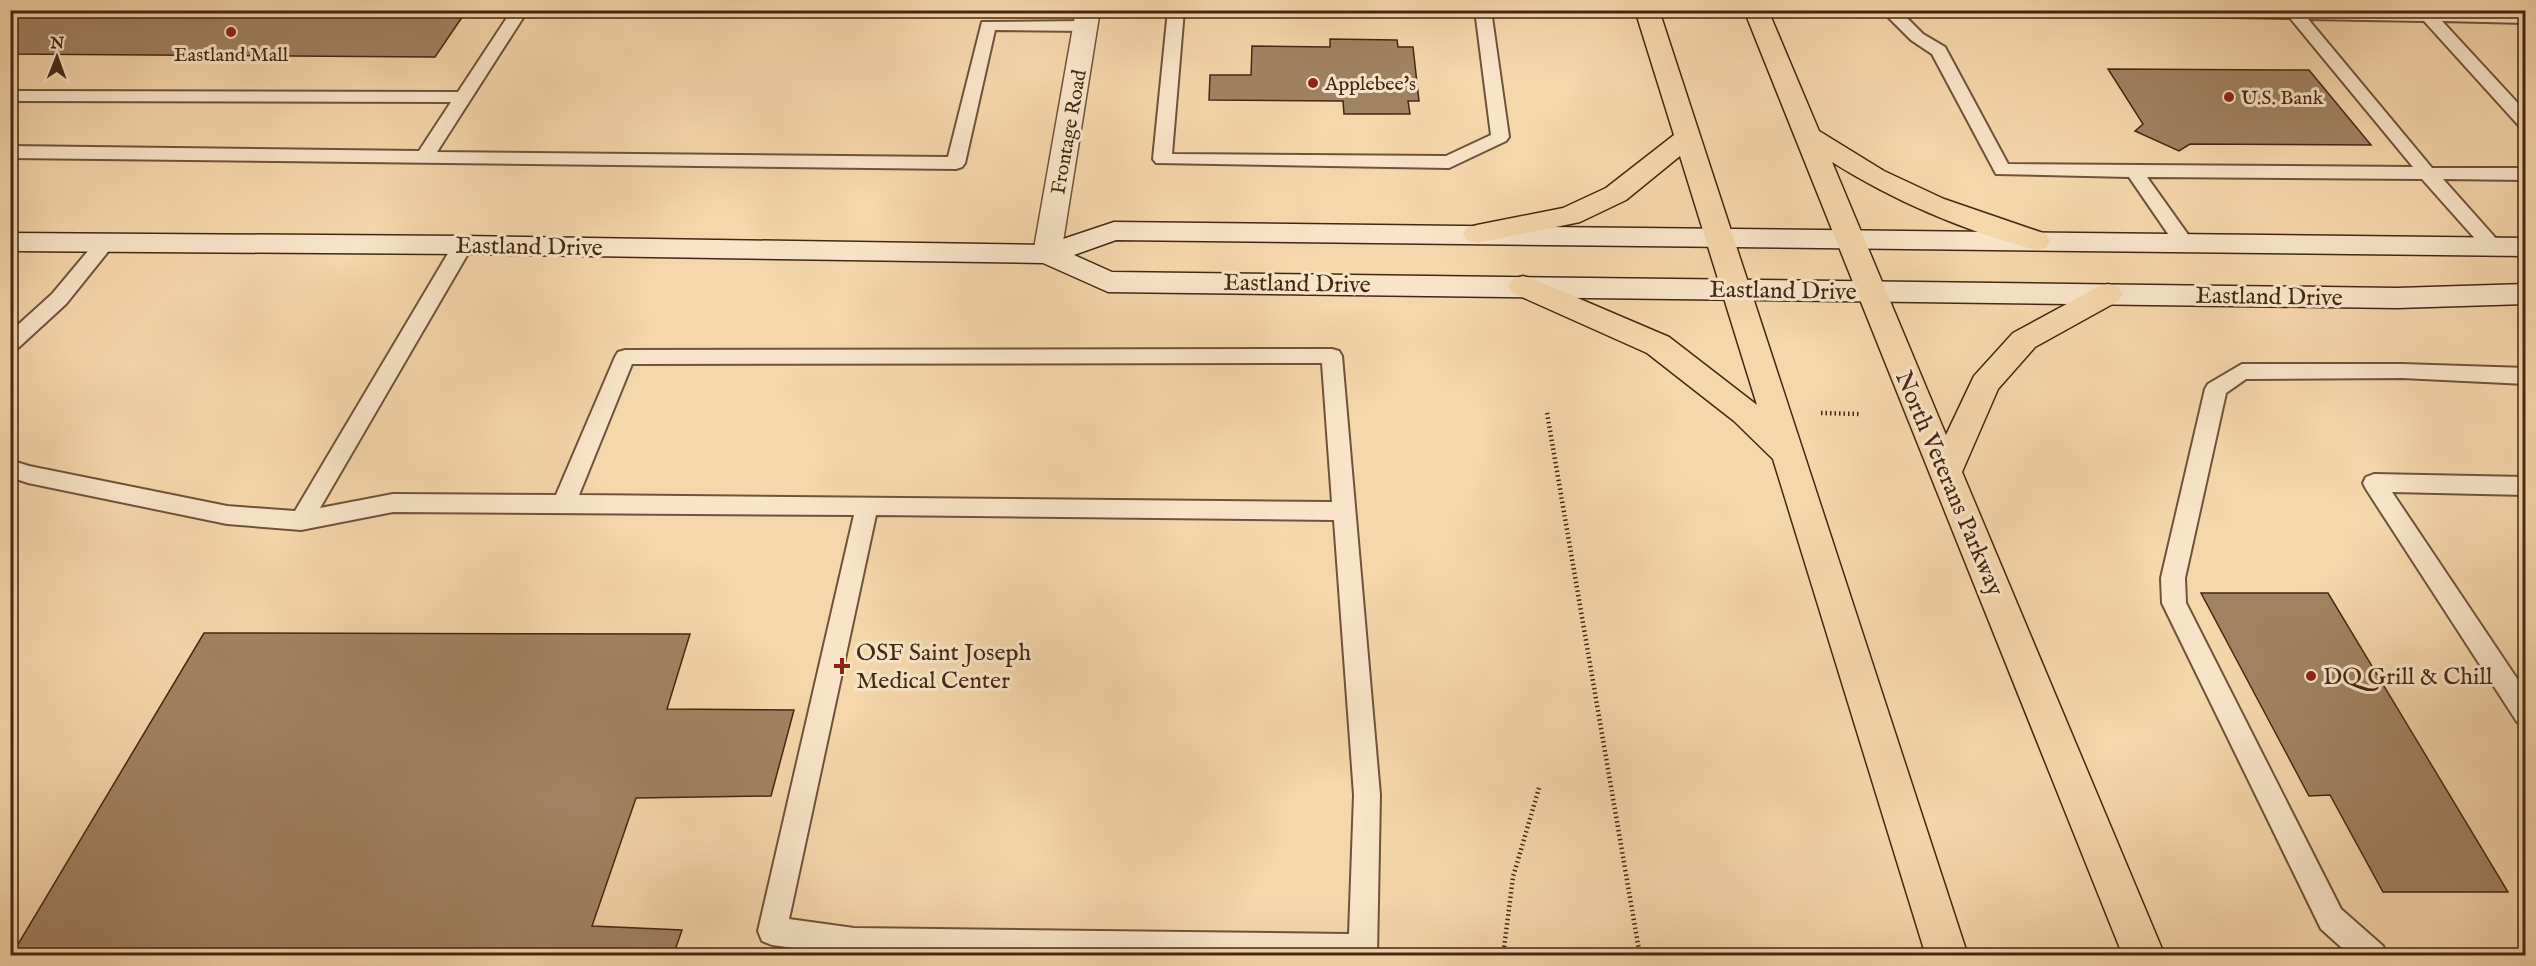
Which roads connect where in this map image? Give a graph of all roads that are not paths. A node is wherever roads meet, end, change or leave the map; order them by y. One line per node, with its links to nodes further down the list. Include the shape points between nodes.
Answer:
1 (520, 10): 13 (lane)
2 (1176, 10): 3 (lane, via 1162,159 1449,162 1500,137)
3 (1483, 10)
4 (1647, 10): 16 (highway)
5 (1756, 10): 15 (highway, North Veterans Parkway)
6 (1895, 10): 19 (lane, via 1895,15 1917,37 1939,51 2002,170)
7 (2105, 10): 8 (lane)
8 (2296, 15): 9 (lane); 20 (lane)
9 (2428, 17): 11 (lane); 14 (lane)
10 (1087, 18): 18 (lane, via 987,25 956,163); 32 (main road, Frontage Road)
11 (2526, 18)
12 (10, 96): 13 (lane)
13 (463, 97): 18 (lane)
14 (2526, 123)
15 (1808, 136): 24 (highway, North Veterans Parkway); 25 (highway, via 1874,177 1934,205)
16 (1688, 137): 22 (highway, via 1616,194 1570,216); 23 (highway)
17 (10, 152): 18 (lane)
18 (424, 157)
19 (2134, 171): 20 (lane); 28 (lane)
20 (2427, 173): 21 (lane); 30 (lane)
21 (2526, 174)
22 (1477, 234): 23 (main road, Eastland Drive); 32 (main road, Eastland Drive, via 1114,231)
23 (1719, 238): 24 (main road, Eastland Drive); 34 (highway)
24 (1848, 239): 25 (main road, Eastland Drive); 35 (highway, North Veterans Parkway)
25 (2036, 241): 28 (main road, Eastland Drive)
26 (10, 242): 27 (main road, Eastland Drive)
27 (105, 243): 29 (main road, Eastland Drive); 38 (lane, via 59,299)
28 (2184, 243): 30 (main road, Eastland Drive)
29 (463, 245): 32 (main road, Eastland Drive); 47 (lane)
30 (2493, 247): 31 (main road, Eastland Drive)
31 (2526, 248)
32 (1047, 254): 33 (main road, Eastland Drive, via 1108,282)
33 (1523, 286): 34 (main road, Eastland Drive); 40 (highway, via 1658,345 1745,413)
34 (1736, 290): 35 (main road, Eastland Drive); 40 (highway)
35 (1870, 291): 36 (main road, Eastland Drive); 42 (highway, North Veterans Parkway)
36 (2108, 294): 37 (main road, Eastland Drive, via 2397,298); 42 (highway, via 2024,340 1985,384)
37 (2526, 294)
38 (10, 344)
39 (2526, 376): 52 (lane, via 2402,371 2242,372 2216,389 2173,578 2174,603 2331,919)
40 (1786, 452): 50 (highway)
41 (10, 468): 47 (lane, via 227,515)
42 (1946, 471): 51 (highway, North Veterans Parkway)
43 (2526, 486): 48 (lane, via 2374,483)
44 (564, 503): 45 (lane); 46 (lane, via 625,357 1332,356); 47 (lane, via 393,503)
45 (867, 506): 46 (lane); 49 (lane, via 772,931 854,942)
46 (1345, 511): 49 (lane, via 1367,795)
47 (301, 521)
48 (2526, 714)
49 (1363, 952)
50 (1947, 956)
51 (2144, 956)
52 (2373, 956)

